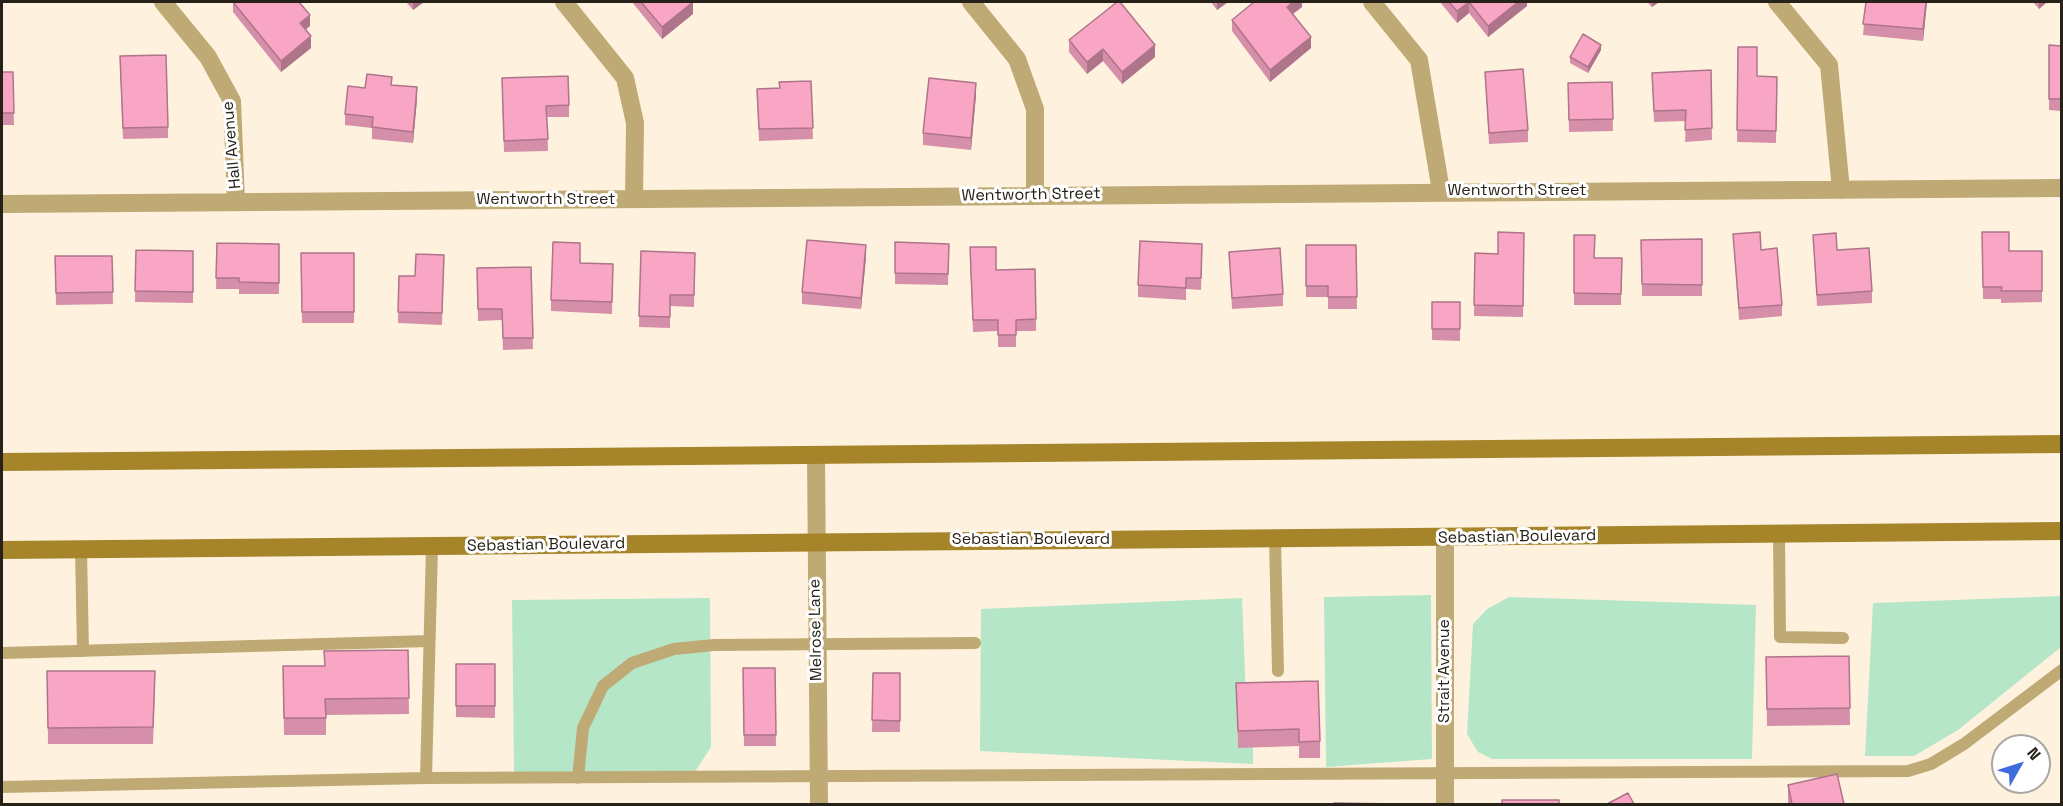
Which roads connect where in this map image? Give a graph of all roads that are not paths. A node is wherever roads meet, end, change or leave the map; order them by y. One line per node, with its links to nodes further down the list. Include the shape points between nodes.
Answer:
1 (163, 2): 11 (street, Hall Avenue, via 208,57 232,101)
2 (564, 2): 10 (street, via 625,78 635,123)
3 (971, 2): 9 (street, via 1017,59 1035,109)
4 (1372, 2): 8 (street, via 1419,60)
5 (1777, 2): 7 (street, via 1829,65)
6 (2061, 188): 7 (street, Wentworth Street)
7 (1841, 190): 8 (street, Wentworth Street)
8 (1440, 191): 9 (street, Wentworth Street)
9 (1035, 195): 10 (street, Wentworth Street)
10 (634, 199): 11 (street, Wentworth Street)
11 (237, 202): 12 (street, Wentworth Street)
12 (2, 204)
13 (2061, 444): 14 (main road)
14 (816, 456): 15 (main road); 20 (street, Melrose Lane)
15 (2, 462)
16 (2061, 531): 17 (main road, Sebastian Boulevard)
17 (1779, 534): 18 (main road, Sebastian Boulevard); 24 (lane, via 1780,637)
18 (1445, 538): 19 (main road, Sebastian Boulevard); 32 (street, Strait Avenue)
19 (1275, 539): 20 (main road, Sebastian Boulevard); 31 (lane)
20 (815, 541): 21 (main road, Sebastian Boulevard); 26 (street, Melrose Lane)
21 (432, 547): 23 (main road, Sebastian Boulevard); 25 (lane)
22 (2, 549): 23 (main road, Sebastian Boulevard)
23 (81, 549): 28 (lane)
24 (1843, 638)
25 (429, 641): 28 (lane); 34 (lane)
26 (817, 643): 27 (lane); 33 (street, Melrose Lane); 35 (lane, via 674,649 632,663 603,686 583,728)
27 (975, 643)
28 (83, 651): 29 (lane)
29 (4, 653)
30 (2061, 670): 32 (lane, via 1964,744 1931,764 1908,771)
31 (1278, 671)
32 (1445, 775): 33 (lane); 38 (street, Strait Avenue)
33 (819, 777): 35 (lane); 37 (street, Melrose Lane)
34 (426, 778): 35 (lane); 36 (lane)
35 (578, 778)
36 (2, 787)
37 (819, 804)
38 (1445, 804)

